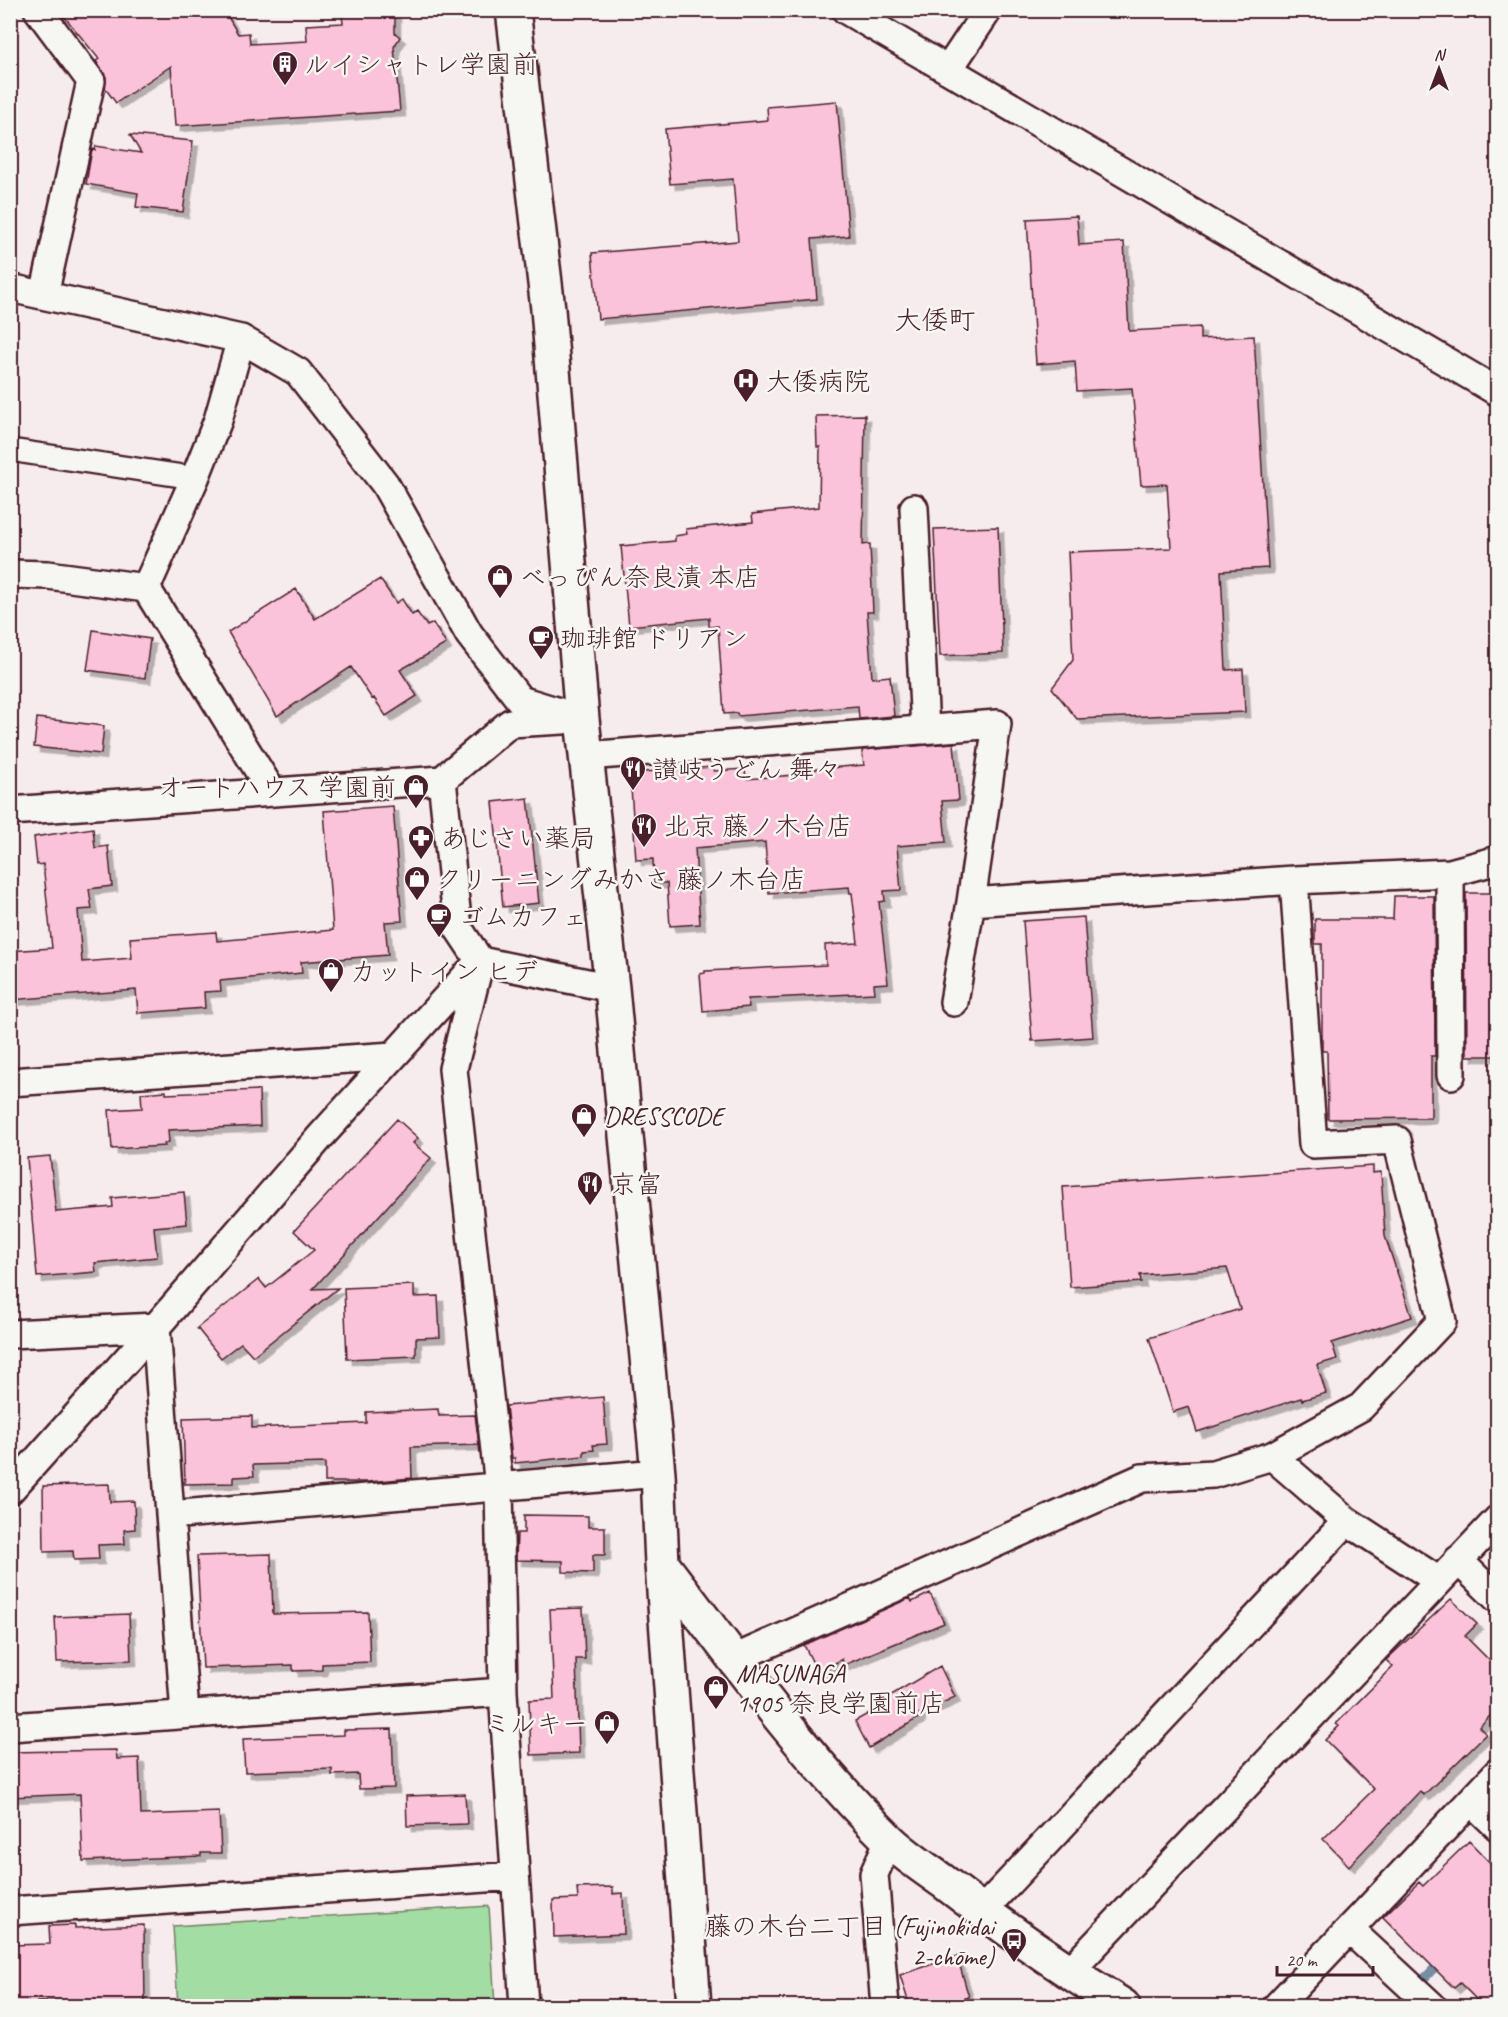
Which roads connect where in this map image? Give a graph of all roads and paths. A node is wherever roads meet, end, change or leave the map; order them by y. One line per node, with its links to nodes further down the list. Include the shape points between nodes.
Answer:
1 (38, 10): 7 (street, via 91,81)
2 (513, 10): 15 (street, via 548,309)
3 (846, 10): 5 (street)
4 (988, 10): 5 (street)
5 (948, 70): 9 (street)
6 (10, 288): 7 (street)
7 (44, 295): 8 (street)
8 (241, 339): 11 (street, via 218,420); 15 (street, via 298,372 385,484 469,634 520,700)
9 (1497, 392)
10 (10, 450): 11 (street)
11 (195, 478): 14 (street)
12 (914, 508): 16 (street)
13 (10, 574): 14 (street)
14 (146, 588): 19 (street)
15 (582, 719): 17 (street); 18 (street, via 510,723)
16 (925, 730): 17 (street); 24 (street, via 997,724)
17 (586, 756): 26 (street)
18 (442, 780): 19 (street); 25 (street, via 458,928)
19 (272, 792): 20 (street)
20 (10, 811)
21 (1497, 860): 22 (street)
22 (1450, 873): 23 (street); 29 (street)
23 (1294, 879): 24 (street); 33 (street, via 1313,1144 1397,1140 1442,1321 1361,1407)
24 (971, 903): 27 (street)
25 (480, 961): 26 (street); 28 (street); 35 (street, via 453,1069)
26 (612, 988): 34 (street)
27 (954, 1002)
28 (393, 1056): 30 (street); 31 (street)
29 (1451, 1075)
30 (10, 1082)
31 (156, 1326): 32 (street); 36 (street); 37 (street)
32 (10, 1334)
33 (1272, 1456): 39 (street); 44 (street, via 1213,1474 1142,1478)
34 (658, 1473): 35 (street); 41 (street)
35 (499, 1487): 37 (street); 45 (street)
36 (10, 1490)
37 (170, 1515): 46 (street)
38 (1497, 1519): 40 (street)
39 (1347, 1521): 42 (street); 54 (street)
40 (1458, 1560): 42 (street); 43 (street)
41 (662, 1564): 44 (street); 58 (street)
42 (1439, 1581): 56 (street)
43 (1497, 1599)
44 (734, 1659): 51 (street, via 834,1782)
45 (503, 1692): 46 (street); 52 (street)
46 (185, 1714): 47 (street)
47 (10, 1727)
48 (1497, 1772): 49 (street)
49 (1471, 1801): 50 (street); 55 (street)
50 (1497, 1827)
51 (889, 1840): 54 (street); 59 (street, via 874,1874)
52 (515, 1876): 53 (street); 57 (street)
53 (10, 1911)
54 (982, 1911): 56 (street)
55 (1350, 1930): 61 (street); 62 (street)
56 (1069, 1972): 60 (street)
57 (524, 2007)
58 (694, 2007)
59 (885, 2007)
60 (1123, 2007)
61 (1277, 2007)
62 (1432, 2007)

